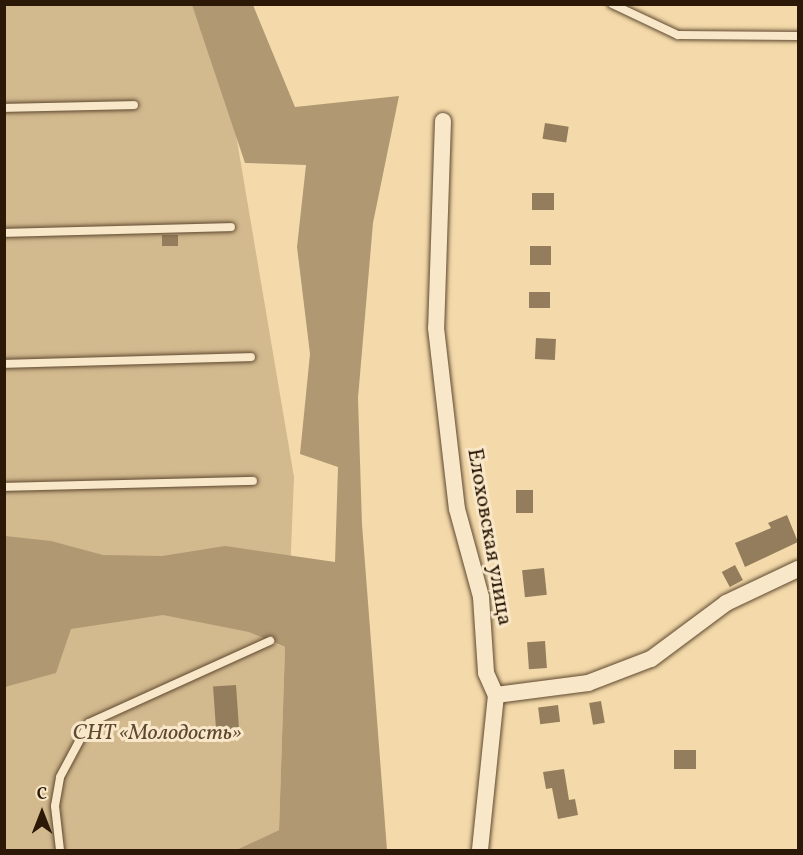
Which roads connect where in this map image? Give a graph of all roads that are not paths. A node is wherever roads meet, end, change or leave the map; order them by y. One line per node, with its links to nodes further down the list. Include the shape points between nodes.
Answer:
1 (612, 4): 2 (lane, via 678,35)
2 (798, 36)
3 (134, 105): 4 (lane)
4 (4, 108)
5 (443, 121): 14 (street, Елоховская улица, via 436,328 457,509 481,597 486,673)
6 (231, 227): 7 (lane)
7 (4, 233)
8 (251, 357): 9 (lane)
9 (4, 364)
10 (253, 481): 11 (lane)
11 (4, 487)
12 (798, 569): 14 (street, via 726,603 651,659 588,683)
13 (270, 641): 15 (lane, via 89,723 60,777 56,806)
14 (496, 695): 16 (street, Елоховская улица)
15 (60, 850)
16 (480, 850)

